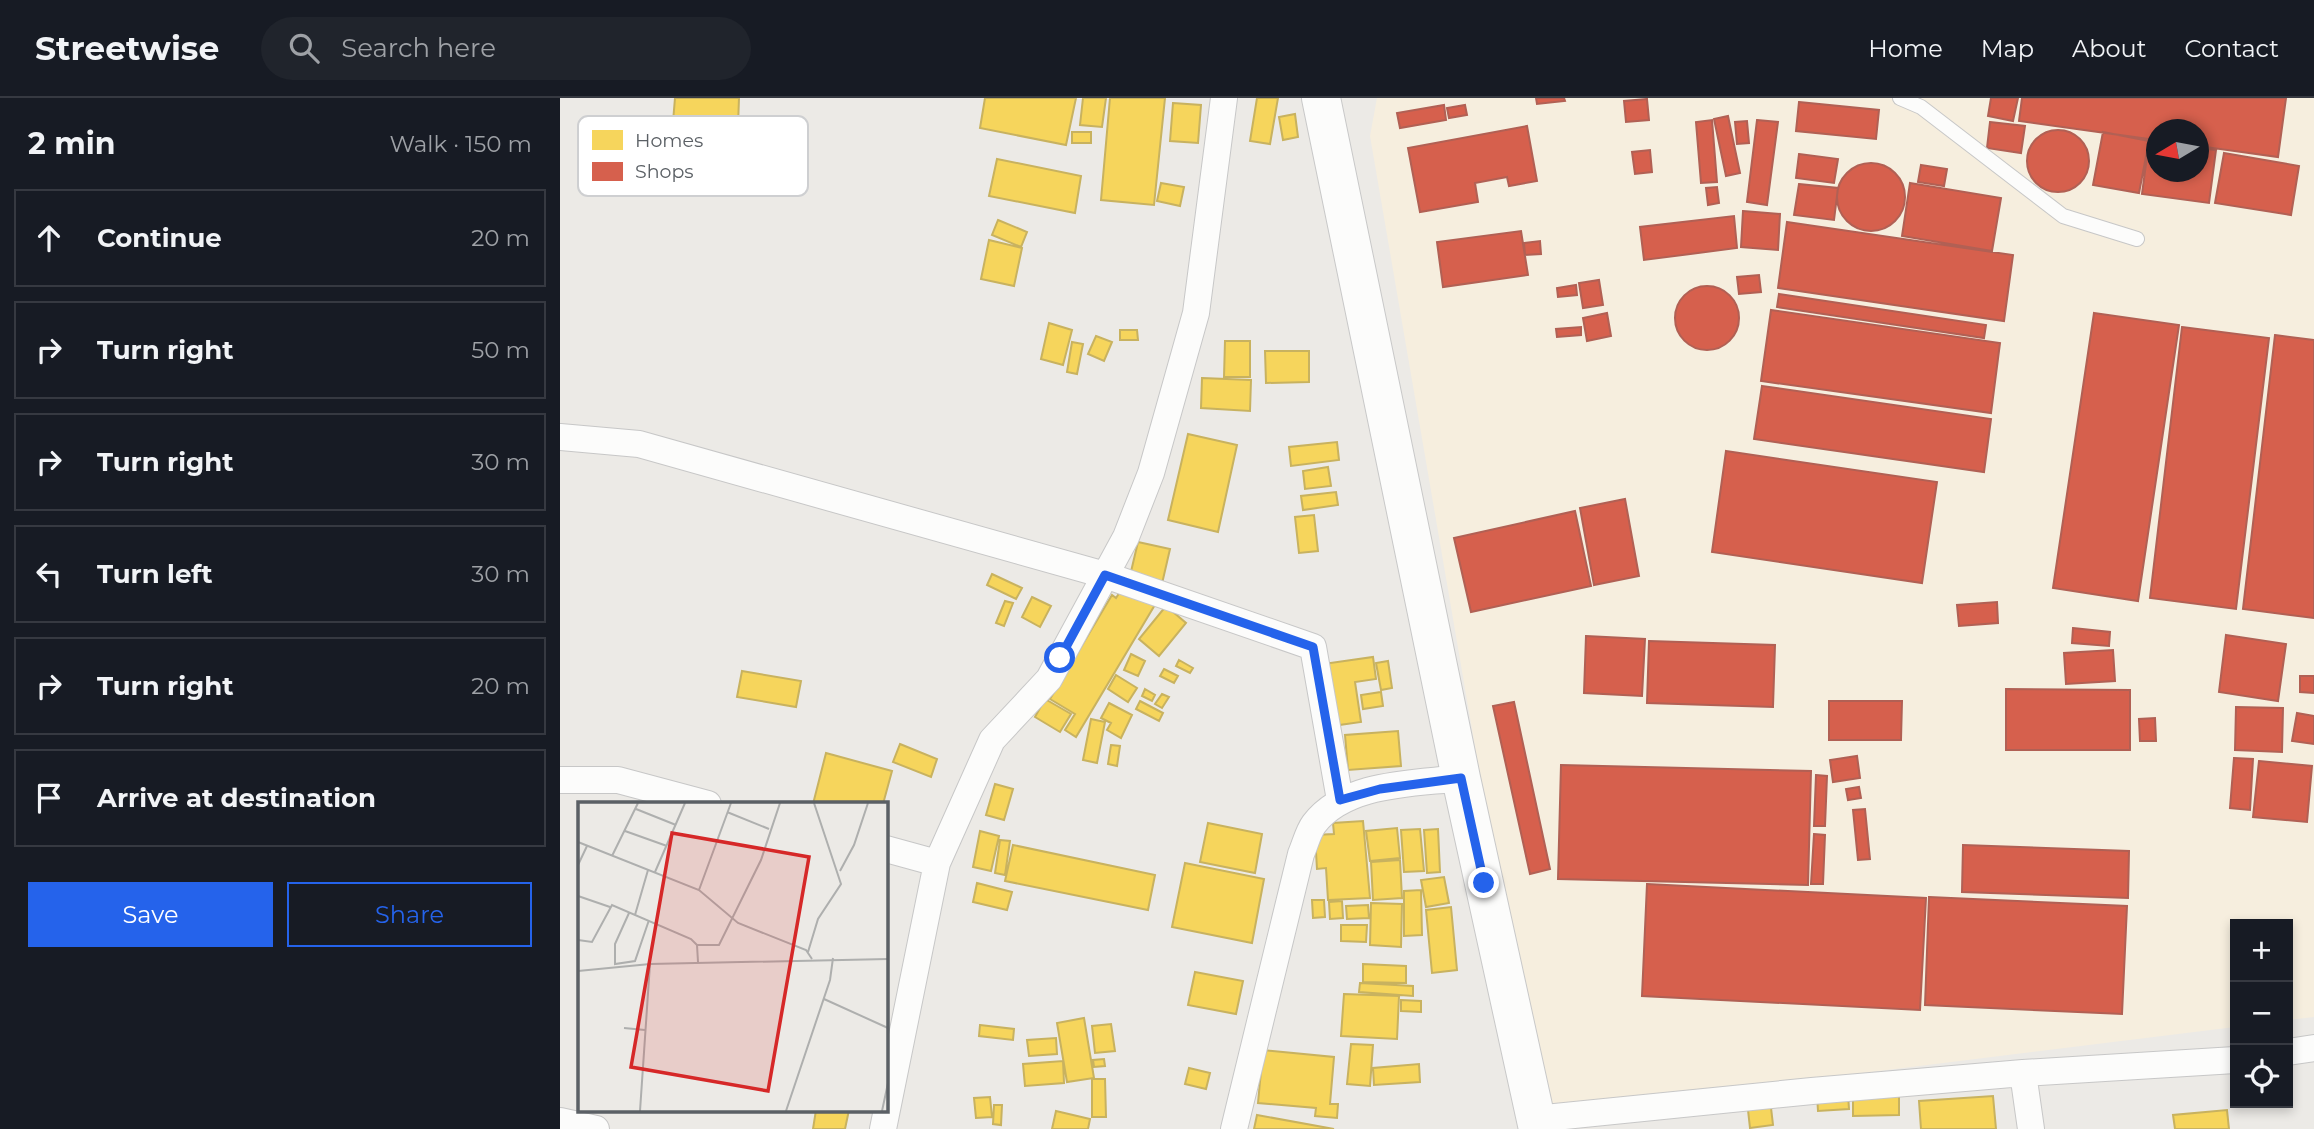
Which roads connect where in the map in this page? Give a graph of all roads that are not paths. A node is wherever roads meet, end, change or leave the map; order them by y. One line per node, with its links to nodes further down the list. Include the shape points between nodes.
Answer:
1 (1224, 98): 6 (street, via 1196,313 1151,473 1126,537)
2 (1321, 98): 7 (street)
3 (1900, 98): 4 (lane, via 1921,107 2063,216)
4 (2137, 239)
5 (560, 437): 6 (street, via 639,444)
6 (1105, 575): 9 (street, via 1313,647); 12 (street, via 1049,679 992,740)
7 (1461, 778): 9 (street, via 1380,789); 19 (street)
8 (560, 780): 10 (street, via 618,780)
9 (1340, 800): 21 (street, via 1314,824 1301,854)
10 (704, 802)
11 (887, 849): 12 (street)
12 (937, 863): 17 (street)
13 (2314, 1048): 14 (street)
14 (2293, 1051)
15 (2230, 1060): 16 (street)
16 (2023, 1073): 19 (street, via 1825,1090); 22 (street)
17 (887, 1109)
18 (560, 1121): 20 (street)
19 (1537, 1124)
20 (596, 1129)
21 (1234, 1129)
22 (2031, 1129)

